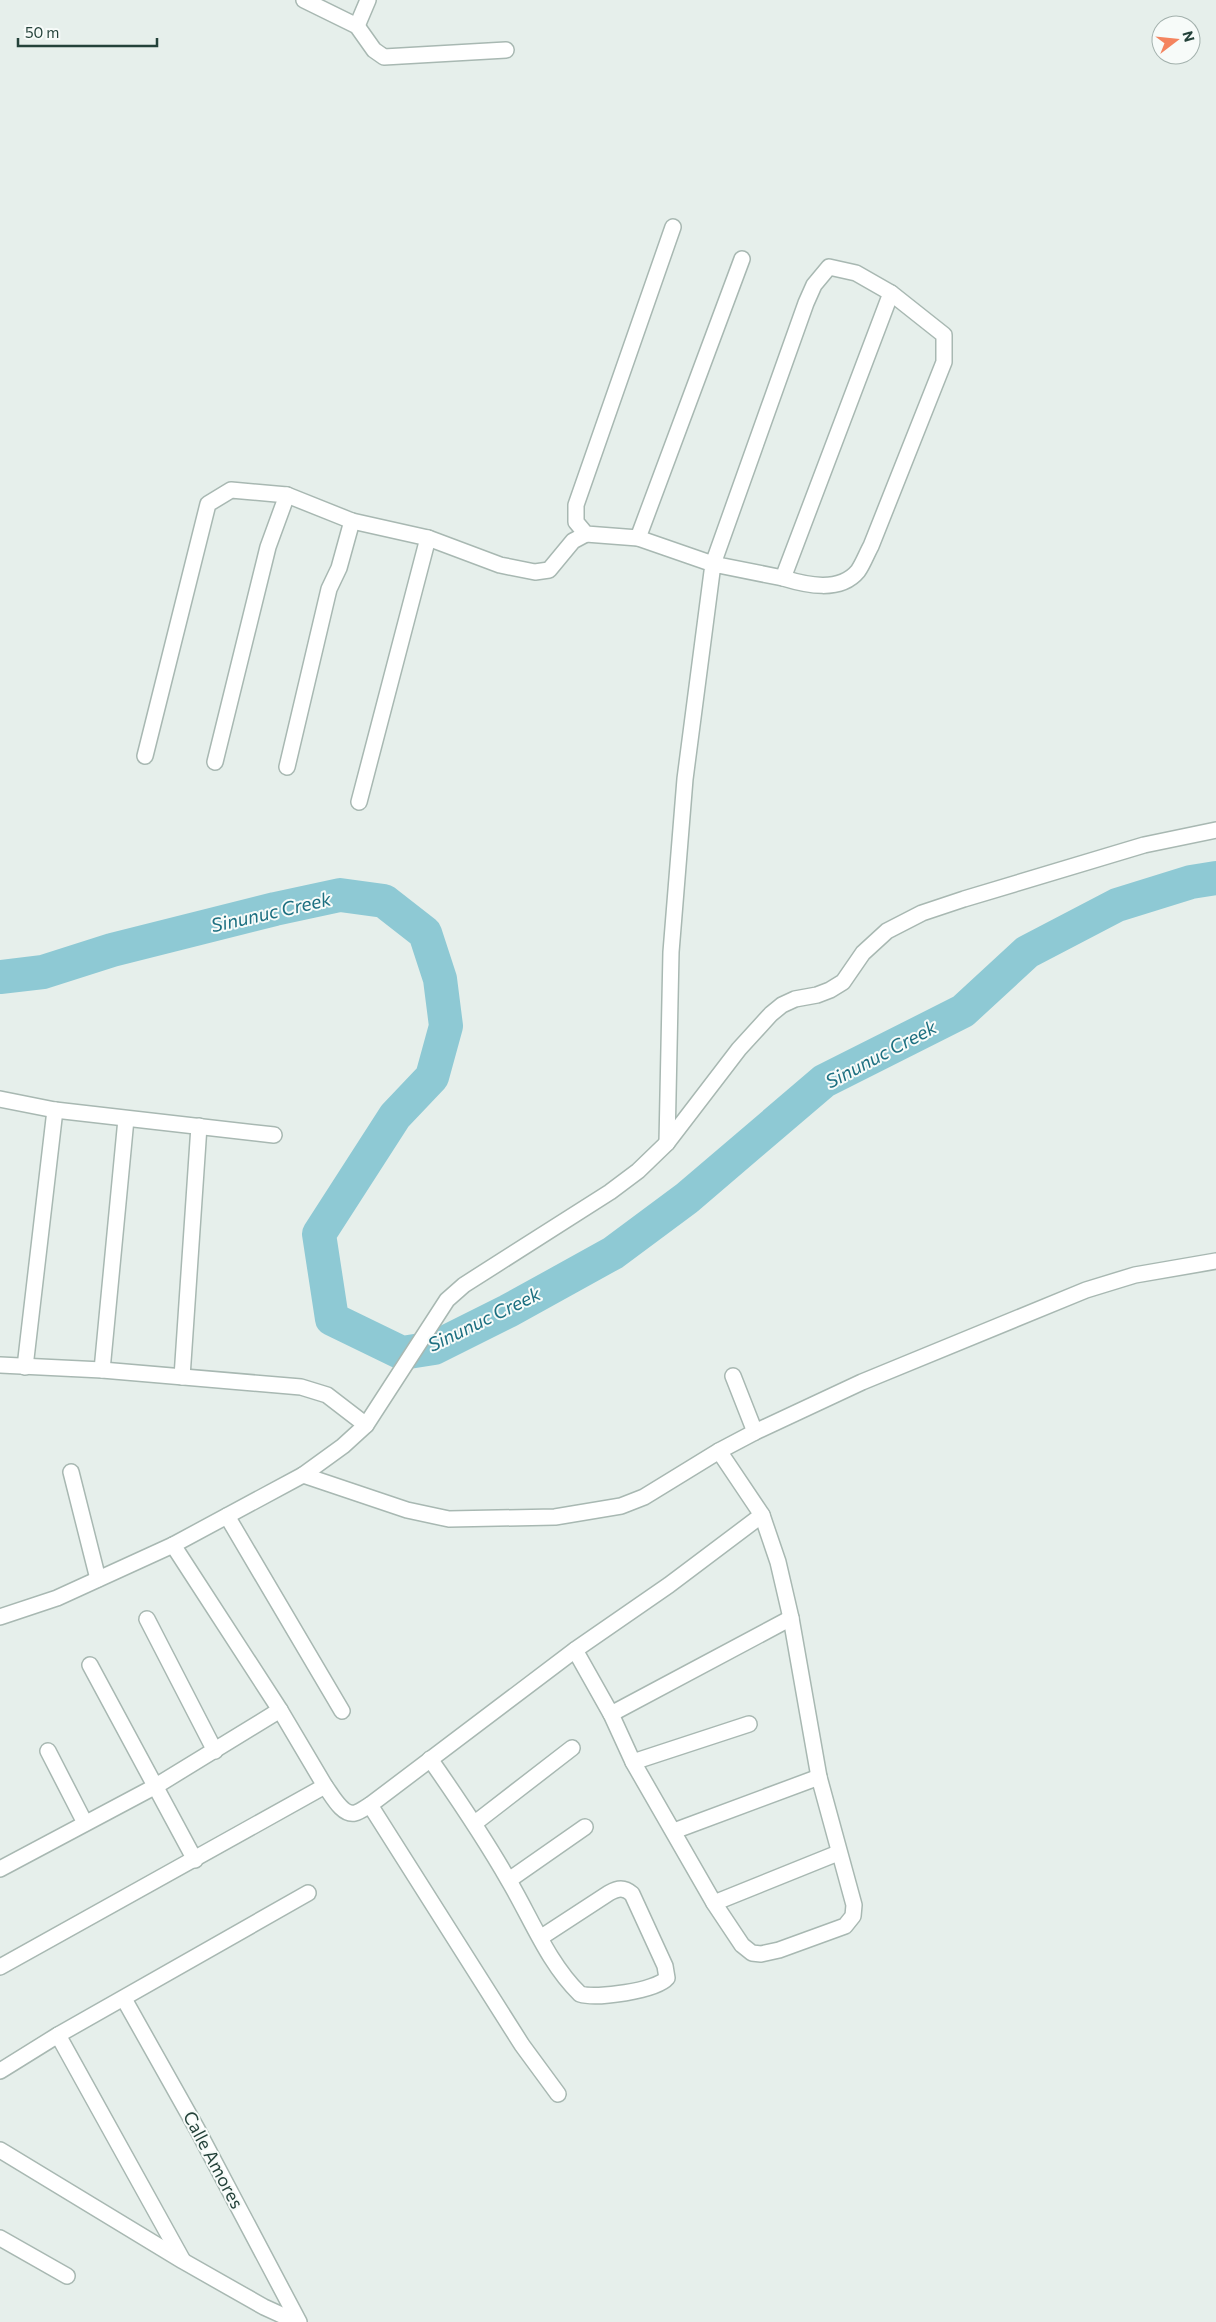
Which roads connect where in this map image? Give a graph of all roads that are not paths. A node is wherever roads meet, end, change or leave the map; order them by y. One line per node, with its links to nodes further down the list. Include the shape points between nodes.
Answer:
1 (304, 0): 3 (street)
2 (368, 0): 3 (street)
3 (357, 26): 4 (street, via 374,50 384,57)
4 (506, 50)
5 (673, 227): 10 (street, via 576,505 576,522)
6 (742, 259): 12 (street)
7 (891, 293): 13 (street, via 856,273 828,267 814,285); 14 (street); 14 (street, via 944,335 944,362 871,546 858,571 844,582 825,586)
8 (287, 495): 9 (street); 15 (street, via 231,490 208,504); 16 (street, via 268,547)
9 (352, 520): 11 (street); 17 (street, via 339,568 329,589)
10 (586, 534): 11 (street, via 573,541 549,570 535,572 500,565); 12 (street)
11 (428, 538): 18 (street)
12 (638, 538): 13 (street)
13 (713, 564): 14 (street); 25 (street, via 686,779 672,942)
14 (783, 578)
15 (145, 756)
16 (215, 762)
17 (287, 767)
18 (359, 802)
19 (1216, 830): 25 (street, via 1144,845 1068,867 956,901 899,924 863,953 843,982 817,995 795,999 772,1014 738,1049)
20 (0, 1099): 21 (street)
21 (55, 1110): 22 (street); 28 (street)
22 (126, 1119): 23 (street); 29 (street)
23 (200, 1126): 24 (street); 31 (street)
24 (274, 1135)
25 (667, 1143): 32 (street, via 610,1192 464,1285 448,1300)
26 (1216, 1261): 33 (street, via 1135,1275 1086,1290 862,1382)
27 (0, 1365): 28 (street)
28 (25, 1367): 29 (street)
29 (102, 1370): 31 (street)
30 (733, 1376): 33 (street)
31 (182, 1377): 32 (street, via 301,1387 327,1395)
32 (366, 1425): 36 (street)
33 (755, 1432): 34 (street)
34 (719, 1451): 36 (street, via 644,1497 621,1506 555,1517 449,1519 407,1510); 37 (street)
35 (71, 1472): 40 (street)
36 (303, 1475): 38 (street)
37 (762, 1515): 42 (street, via 778,1562); 44 (street)
38 (227, 1516): 39 (street); 47 (street)
39 (173, 1545): 40 (street); 46 (street)
40 (98, 1579): 41 (street, via 58,1598)
41 (0, 1617)
42 (791, 1618): 48 (street); 55 (street)
43 (147, 1619): 52 (street)
44 (575, 1650): 48 (street); 53 (street)
45 (90, 1665): 56 (street)
46 (280, 1710): 52 (street); 57 (street)
47 (342, 1711)
48 (611, 1714): 54 (street)
49 (749, 1724): 54 (street)
50 (572, 1748): 60 (street)
51 (48, 1751): 59 (street)
52 (215, 1751): 56 (street)
53 (430, 1759): 58 (street); 60 (street)
54 (633, 1762): 62 (street)
55 (818, 1777): 62 (street); 63 (street)
56 (156, 1786): 59 (street); 64 (street)
57 (326, 1786): 58 (street, via 348,1812 355,1813); 64 (street)
58 (370, 1805): 74 (street, via 522,2045)
59 (86, 1823): 65 (street)
60 (475, 1823): 66 (street)
61 (586, 1827): 66 (street)
62 (674, 1831): 68 (street)
63 (838, 1853): 68 (street); 68 (street, via 854,1905 853,1916 845,1926 779,1950 752,1953 742,1945)
64 (195, 1860): 70 (street)
65 (0, 1869)
66 (509, 1880): 69 (street)
67 (308, 1893): 71 (street)
68 (714, 1903)
69 (540, 1938): 69 (street, via 621,1888 632,1894 666,1966 667,1978 659,1985 626,1992 595,1996 580,1994)
70 (0, 1967)
71 (124, 1999): 72 (street); 79 (street, Calle Amores, via 197,2129)
72 (58, 2035): 73 (street); 77 (street)
73 (0, 2071)
74 (558, 2094)
75 (0, 2150): 77 (street)
76 (0, 2238): 78 (street)
77 (183, 2261): 79 (street, via 264,2307)
78 (67, 2276)
79 (298, 2322)

